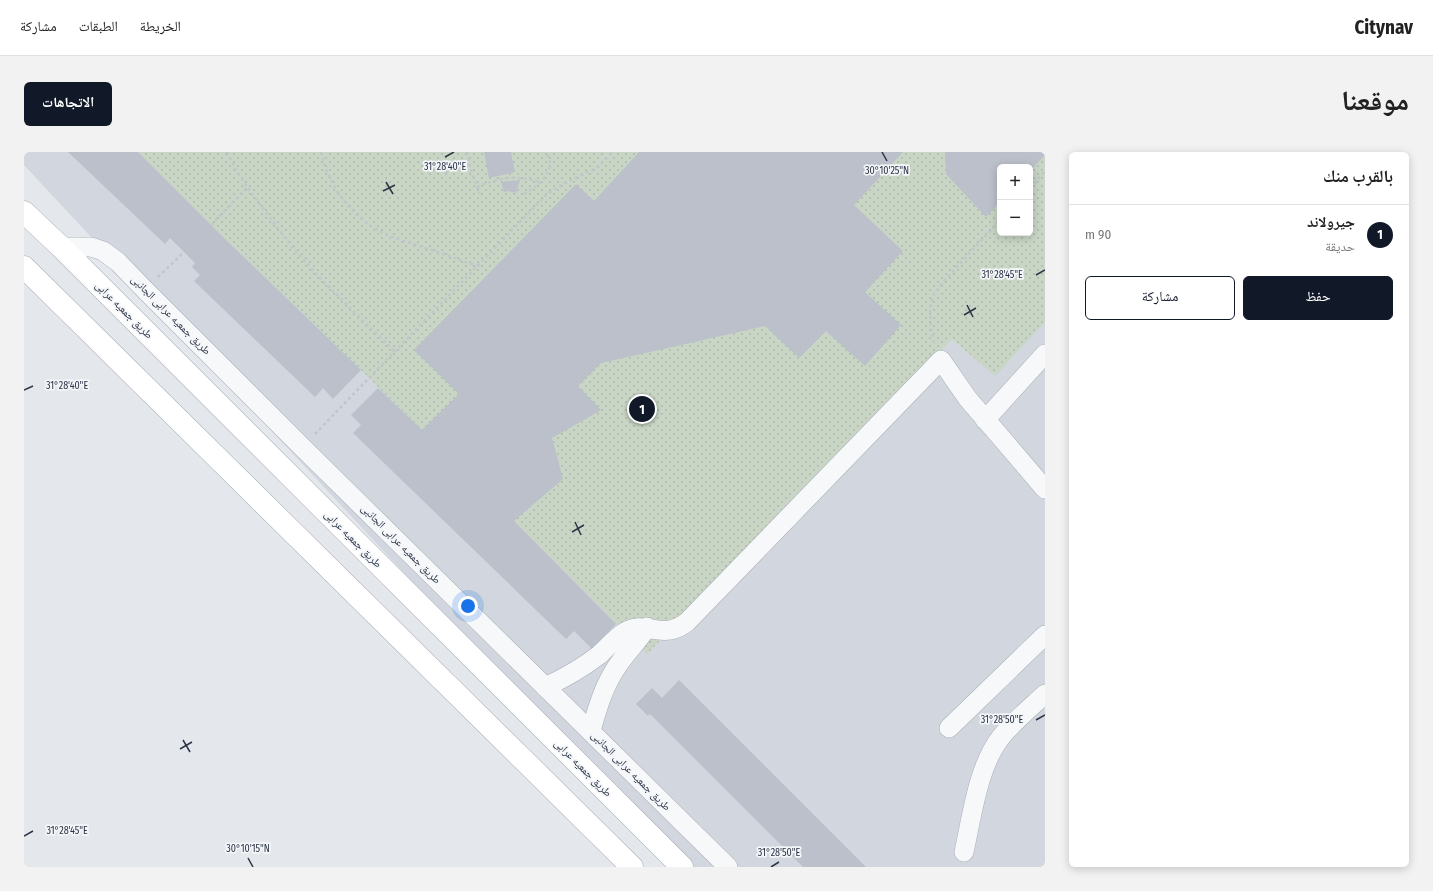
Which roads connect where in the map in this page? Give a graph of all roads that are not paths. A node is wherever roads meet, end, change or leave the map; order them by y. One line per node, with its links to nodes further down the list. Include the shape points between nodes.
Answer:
1 (24, 212): 2 (street, طريق جمعيه عرابى)
2 (61, 247): 9 (street, طريق جمعيه عرابى الجانبى, via 91,247 103,251 118,262); 15 (street, طريق جمعيه عرابى)
3 (24, 268): 14 (street)
4 (1045, 354): 5 (street)
5 (985, 420): 6 (street); 7 (street, via 942,360 696,615 678,628 669,631)
6 (1045, 489)
7 (647, 627): 9 (street, via 624,632 583,667); 12 (street, via 606,686)
8 (1045, 636): 11 (street)
9 (545, 686): 12 (street, طريق جمعيه عرابى الجانبى)
10 (1045, 694): 13 (street, via 1001,737 988,759 977,790)
11 (949, 728)
12 (591, 732): 16 (street, طريق جمعيه عرابى الجانبى)
13 (964, 852)
14 (632, 867)
15 (682, 867)
16 (728, 867)

